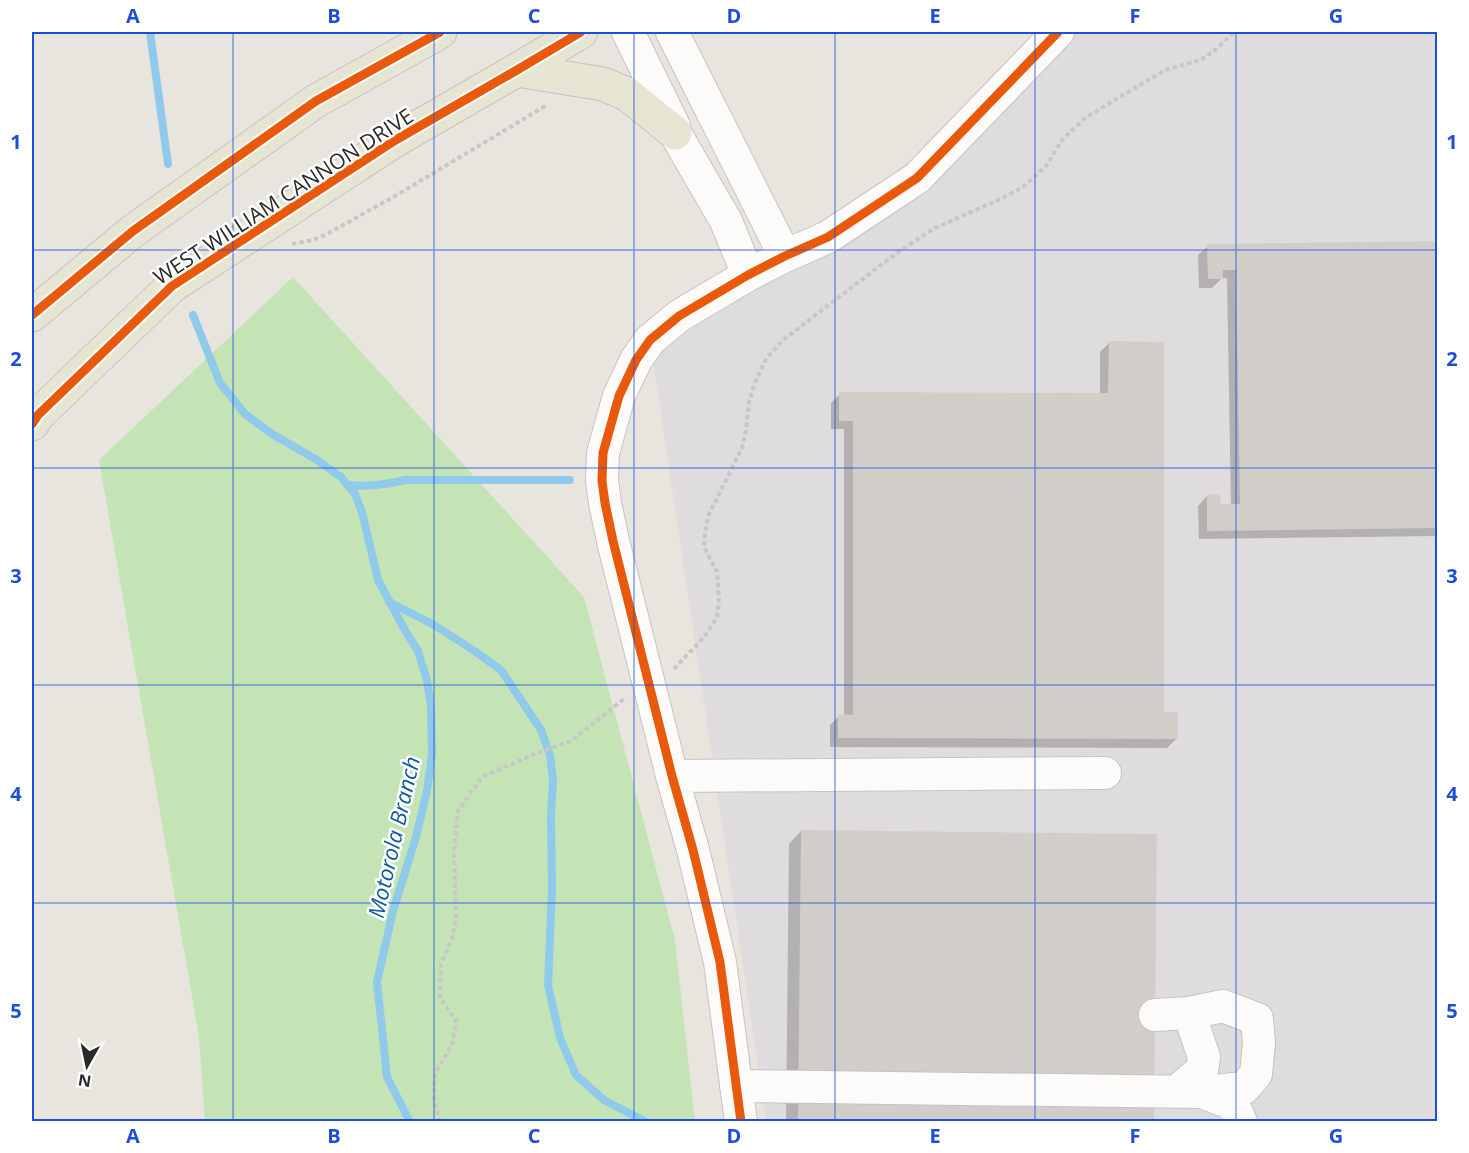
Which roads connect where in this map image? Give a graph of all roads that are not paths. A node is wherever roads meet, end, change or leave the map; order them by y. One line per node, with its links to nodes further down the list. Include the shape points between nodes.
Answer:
1 (440, 32): 10 (main road, via 316,101 133,231)
2 (581, 32): 6 (main road, WEST WILLIAM CANNON DRIVE)
3 (628, 32): 7 (street)
4 (672, 32): 8 (street)
5 (1058, 32): 8 (street, via 917,178 828,237)
6 (517, 70): 7 (main road, via 603,84 627,94); 11 (main road, WEST WILLIAM CANNON DRIVE, via 394,141 172,285)
7 (675, 133): 9 (street, via 726,221)
8 (785, 256): 9 (street)
9 (748, 275): 13 (street, via 679,316 650,340 619,396 603,453 602,481 610,532)
10 (32, 315)
11 (32, 424)
12 (1106, 773): 13 (street)
13 (672, 776): 16 (street, via 720,962)
14 (1189, 1012): 15 (street); 17 (street, via 1204,1057 1202,1070); 17 (street, via 1223,1006 1257,1019 1259,1043 1256,1074 1244,1088)
15 (1155, 1015)
16 (736, 1086): 17 (street); 18 (street)
17 (1189, 1092): 19 (street, via 1233,1104)
18 (741, 1122)
19 (1241, 1122)

